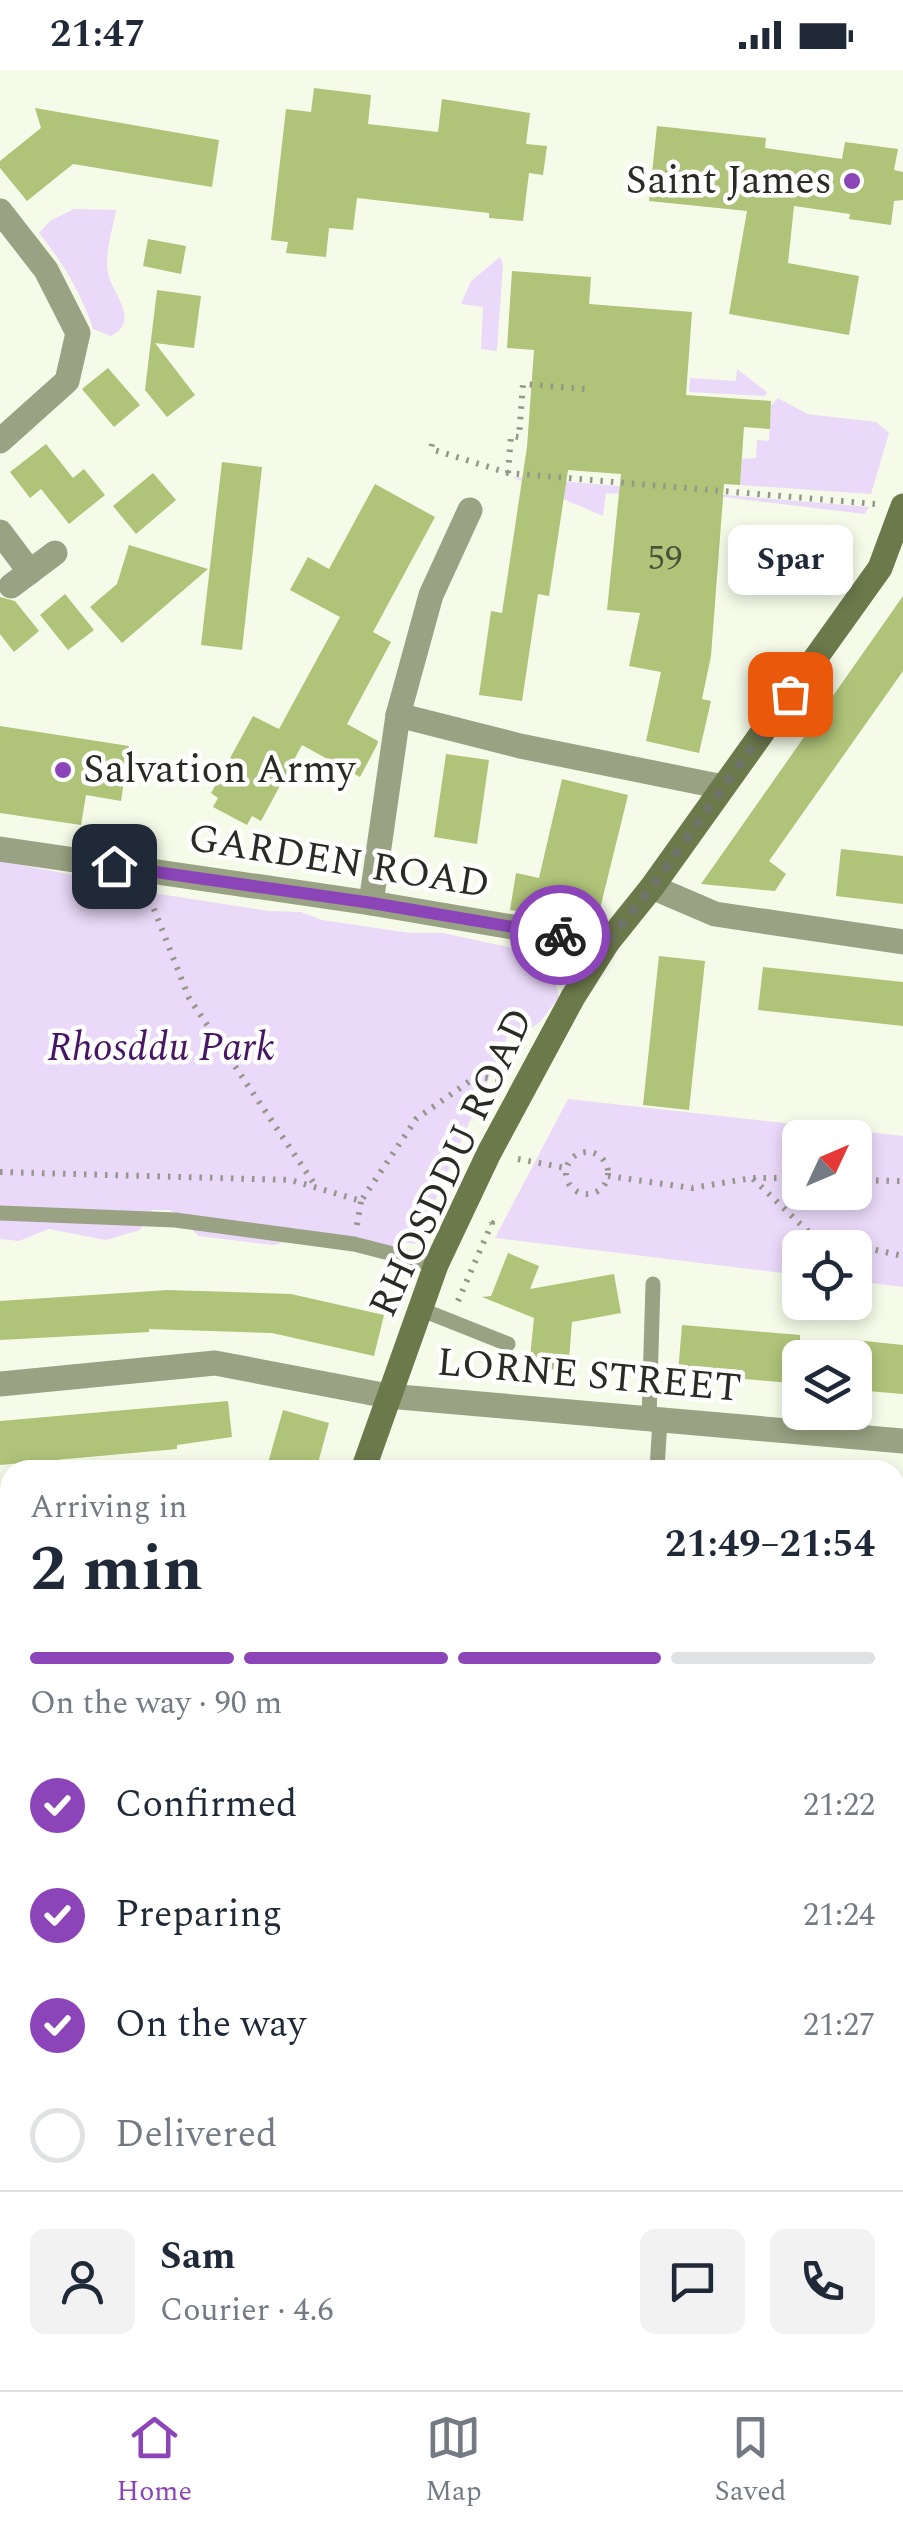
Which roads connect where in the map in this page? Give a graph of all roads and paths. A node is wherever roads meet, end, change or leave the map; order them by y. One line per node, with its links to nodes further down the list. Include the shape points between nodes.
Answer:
1 (0, 211): 3 (street, via 46,270 78,333 67,381)
2 (585, 389): 5 (path, via 523,384)
3 (0, 441)
4 (432, 444): 5 (path, via 431,449)
5 (508, 473): 6 (path)
6 (903, 506): 9 (main road, RHOSDDU ROAD)
7 (470, 510): 11 (street, via 431,595)
8 (0, 532): 10 (street, via 21,579)
9 (897, 548): 12 (main road, RHOSDDU ROAD)
10 (55, 553)
11 (398, 714): 12 (street); 15 (street)
12 (723, 787): 14 (main road, RHOSDDU ROAD)
13 (0, 849): 15 (street, GARDEN ROAD)
14 (652, 887): 17 (street, via 715,914); 18 (main road, RHOSDDU ROAD)
15 (372, 903): 18 (street, GARDEN ROAD)
16 (158, 924): 28 (path, via 189,998)
17 (903, 942)
18 (607, 943): 19 (main road, RHOSDDU ROAD)
19 (524, 1085): 20 (main road, RHOSDDU ROAD); 28 (path, via 477,1076 416,1119 361,1201)
20 (489, 1153): 21 (path); 31 (main road, RHOSDDU ROAD)
21 (566, 1168): 23 (path, via 580,1152 594,1153); 23 (path, via 571,1187 583,1194 596,1192)
22 (0, 1172): 28 (path, via 291,1180)
23 (608, 1176): 24 (path, via 692,1188)
24 (752, 1178): 25 (path); 30 (path, via 813,1236)
25 (782, 1178)
26 (872, 1180): 27 (path)
27 (903, 1180)
28 (316, 1188)
29 (0, 1213): 31 (lane, via 175,1220 354,1244)
30 (903, 1256)
31 (436, 1265): 33 (main road, RHOSDDU ROAD)
32 (653, 1284): 37 (lane)
33 (420, 1309): 34 (lane); 36 (main road, RHOSDDU ROAD)
34 (508, 1344)
35 (0, 1384): 36 (street, LORNE STREET, via 215,1363)
36 (388, 1396): 37 (street, LORNE STREET); 39 (main road, RHOSDDU ROAD)
37 (654, 1419): 38 (street, LORNE STREET); 40 (lane)
38 (903, 1440)
39 (366, 1460)
40 (656, 1460)

